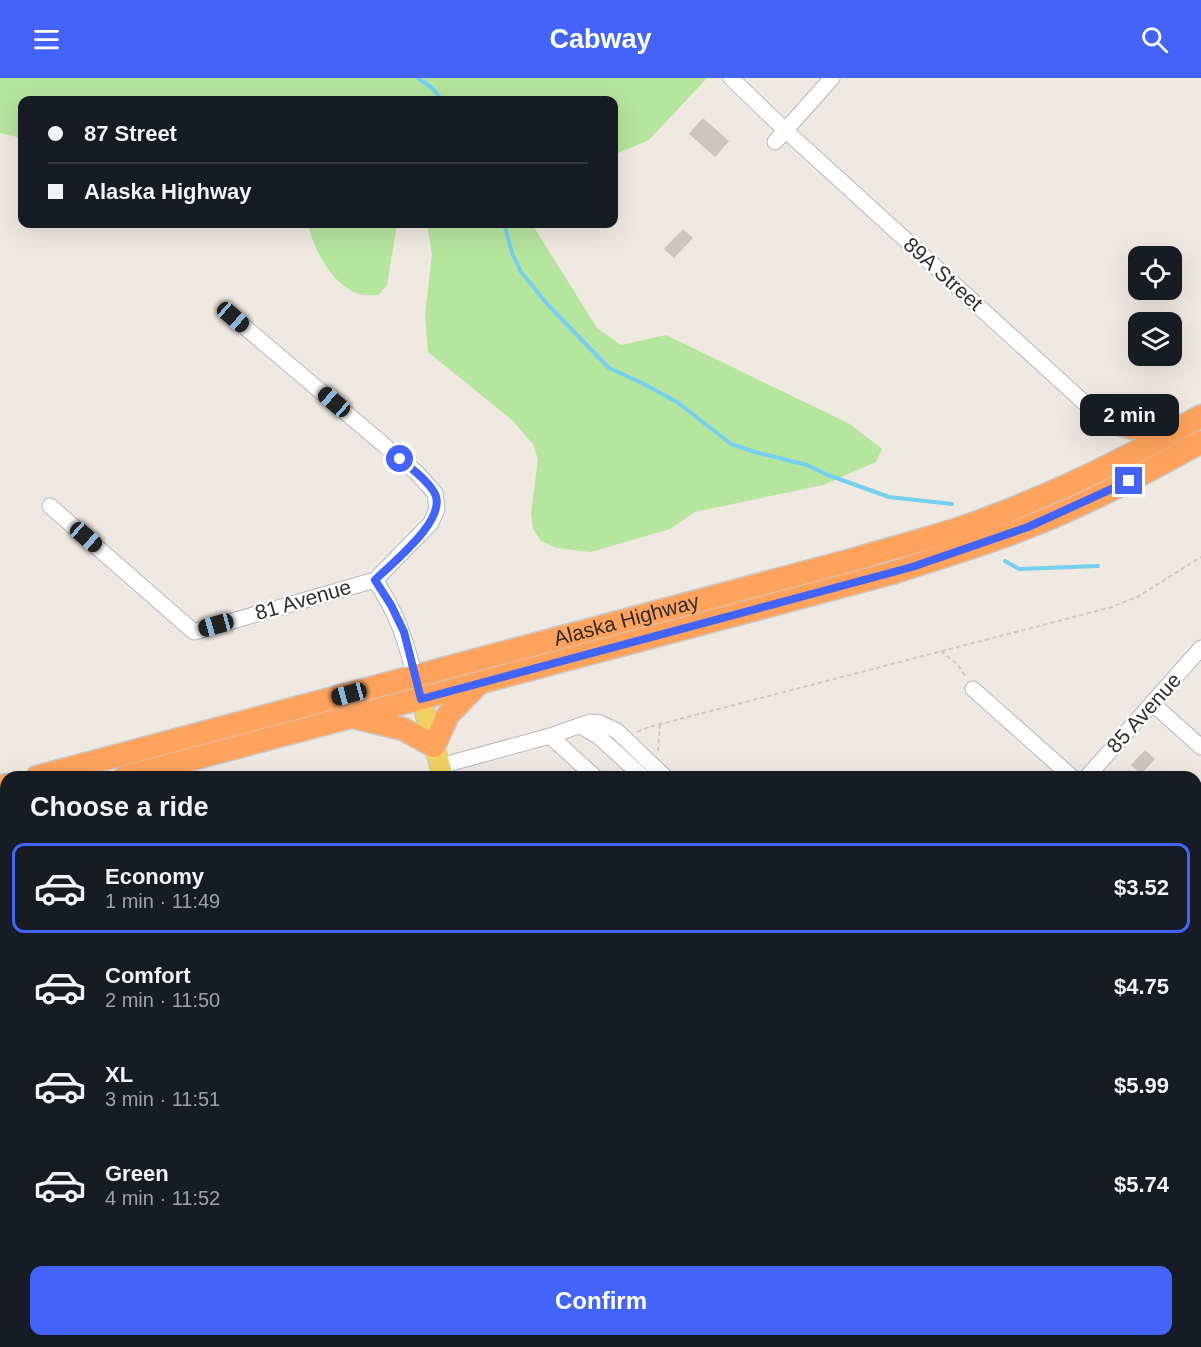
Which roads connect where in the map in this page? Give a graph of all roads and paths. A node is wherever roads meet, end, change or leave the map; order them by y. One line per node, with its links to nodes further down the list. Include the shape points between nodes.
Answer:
1 (731, 78): 3 (street, 89A Street)
2 (832, 78): 3 (street)
3 (780, 136): 6 (street, 89A Street)
4 (233, 317): 11 (street, 81 Avenue, via 435,493 437,509 431,523)
5 (1201, 416): 6 (highway, via 1148,430); 8 (highway, Alaska Highway)
6 (1100, 417): 8 (highway, via 1116,441 1115,452)
7 (1201, 442): 15 (highway, Alaska Highway, via 1089,500 970,548 881,576)
8 (1102, 471): 14 (highway, Alaska Highway, via 985,520 929,537)
9 (50, 506): 11 (street, 81 Avenue, via 194,632)
10 (1201, 557): 13 (path, via 1125,602)
11 (375, 580): 14 (street, via 404,632)
12 (1201, 648): 18 (street, 85 Avenue)
13 (941, 651): 16 (path, via 957,664); 20 (path)
14 (415, 677): 17 (main road); 28 (highway, Alaska Highway)
15 (479, 683): 17 (highway, Alaska Highway); 27 (highway, via 448,715)
16 (973, 689): 34 (street)
17 (421, 699): 19 (highway, Alaska Highway); 27 (main road)
18 (1152, 704): 24 (street); 35 (street, 85 Avenue)
19 (353, 717): 27 (highway, via 402,729); 29 (highway, Alaska Highway)
20 (660, 724): 23 (path); 26 (path)
21 (580, 726): 22 (street); 23 (street, via 600,723); 32 (street, via 598,736)
22 (550, 736): 25 (street); 27 (street)
23 (626, 739): 33 (street)
24 (1201, 747)
25 (568, 752): 30 (street); 31 (street)
26 (658, 753)
27 (439, 763)
28 (60, 771)
29 (148, 771)
30 (576, 771)
31 (589, 771)
32 (636, 771)
33 (659, 771)
34 (1065, 771)
35 (1092, 771)

